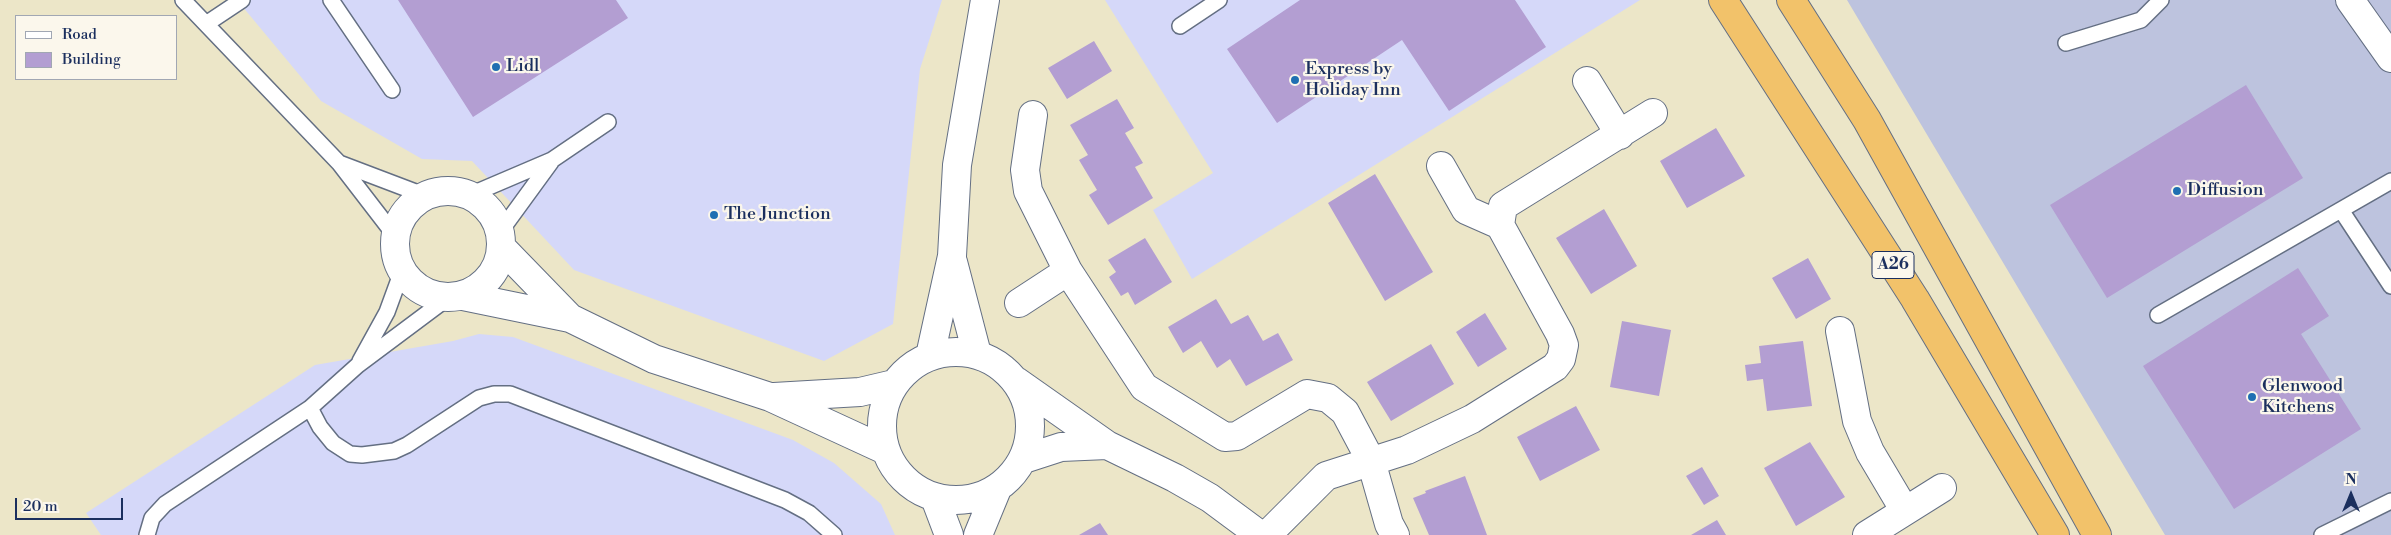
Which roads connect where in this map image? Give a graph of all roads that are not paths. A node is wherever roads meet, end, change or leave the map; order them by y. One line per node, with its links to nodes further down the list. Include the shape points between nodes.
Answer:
1 (183, 0): 10 (lane)
2 (242, 0): 10 (lane)
3 (331, 0): 15 (lane)
4 (985, 0): 30 (street, via 956,165)
5 (1218, 0): 11 (lane)
6 (1722, 0): 63 (highway, A26, via 1915,299)
7 (1791, 0): 64 (highway, A26, via 1867,120)
8 (2161, 0): 12 (lane, via 2140,20)
9 (2350, 0): 13 (street)
10 (206, 24): 21 (lane)
11 (1180, 26)
12 (2066, 43)
13 (2391, 58)
14 (1587, 81): 19 (street)
15 (392, 90)
16 (1653, 113): 19 (street)
17 (1034, 115): 32 (street, via 1024,170 1028,191)
18 (608, 122): 20 (lane)
19 (1620, 135): 27 (street, via 1503,206)
20 (552, 160): 25 (lane); 29 (lane)
21 (339, 163): 24 (lane); 28 (lane)
22 (1441, 166): 27 (street, via 1466,210)
23 (2391, 181): 26 (lane)
24 (426, 196): 25 (street, via 440,192); 28 (street, via 401,220)
25 (470, 196): 29 (street, via 483,204 494,217)
26 (2341, 210): 33 (lane); 36 (lane)
27 (1500, 225): 49 (street, via 1560,334 1564,345 1561,359 1556,367 1472,419 1408,450)
28 (396, 237): 31 (street, via 396,255)
29 (501, 240): 34 (street, via 498,263 490,278 478,288); 37 (street)
30 (952, 256): 39 (street); 40 (street)
31 (402, 271): 34 (street, via 422,291 435,296); 41 (lane, via 387,312)
32 (1068, 271): 35 (street); 49 (street, via 1144,387 1225,437 1237,436 1307,394 1328,398 1345,412)
33 (2391, 286)
34 (456, 296): 37 (street); 41 (lane)
35 (1019, 303)
36 (2158, 315)
37 (570, 318): 44 (street, via 654,359)
38 (1840, 331): 54 (street, via 1857,421 1870,452)
39 (976, 354): 40 (street, via 954,351); 42 (street, via 999,364)
40 (930, 356): 43 (street, via 910,367)
41 (358, 365): 45 (lane)
42 (1016, 381): 46 (street); 48 (street, via 1026,399 1031,419)
43 (894, 384): 44 (street, via 860,392); 47 (street, via 884,404 881,427)
44 (770, 397): 47 (street)
45 (310, 408): 55 (lane, via 166,504 152,518); 56 (lane, via 334,443 350,454 362,455 394,451 479,398 510,394 785,500 809,513)
46 (1107, 445): 48 (street, via 1061,447); 59 (street, via 1210,498)
47 (885, 450): 52 (street, via 896,471 913,488)
48 (1024, 459): 51 (street)
49 (1371, 461): 60 (street, via 1326,476); 61 (street)
50 (1942, 488): 54 (street)
51 (997, 489): 52 (street, via 979,498 959,501); 58 (street)
52 (935, 498): 57 (street)
53 (2391, 501): 65 (lane)
54 (1905, 511): 62 (street)
55 (147, 535)
56 (834, 535)
57 (949, 535)
58 (978, 535)
59 (1260, 535)
60 (1267, 535)
61 (1394, 535)
62 (1867, 535)
63 (2055, 535)
64 (2097, 535)
65 (2322, 535)

